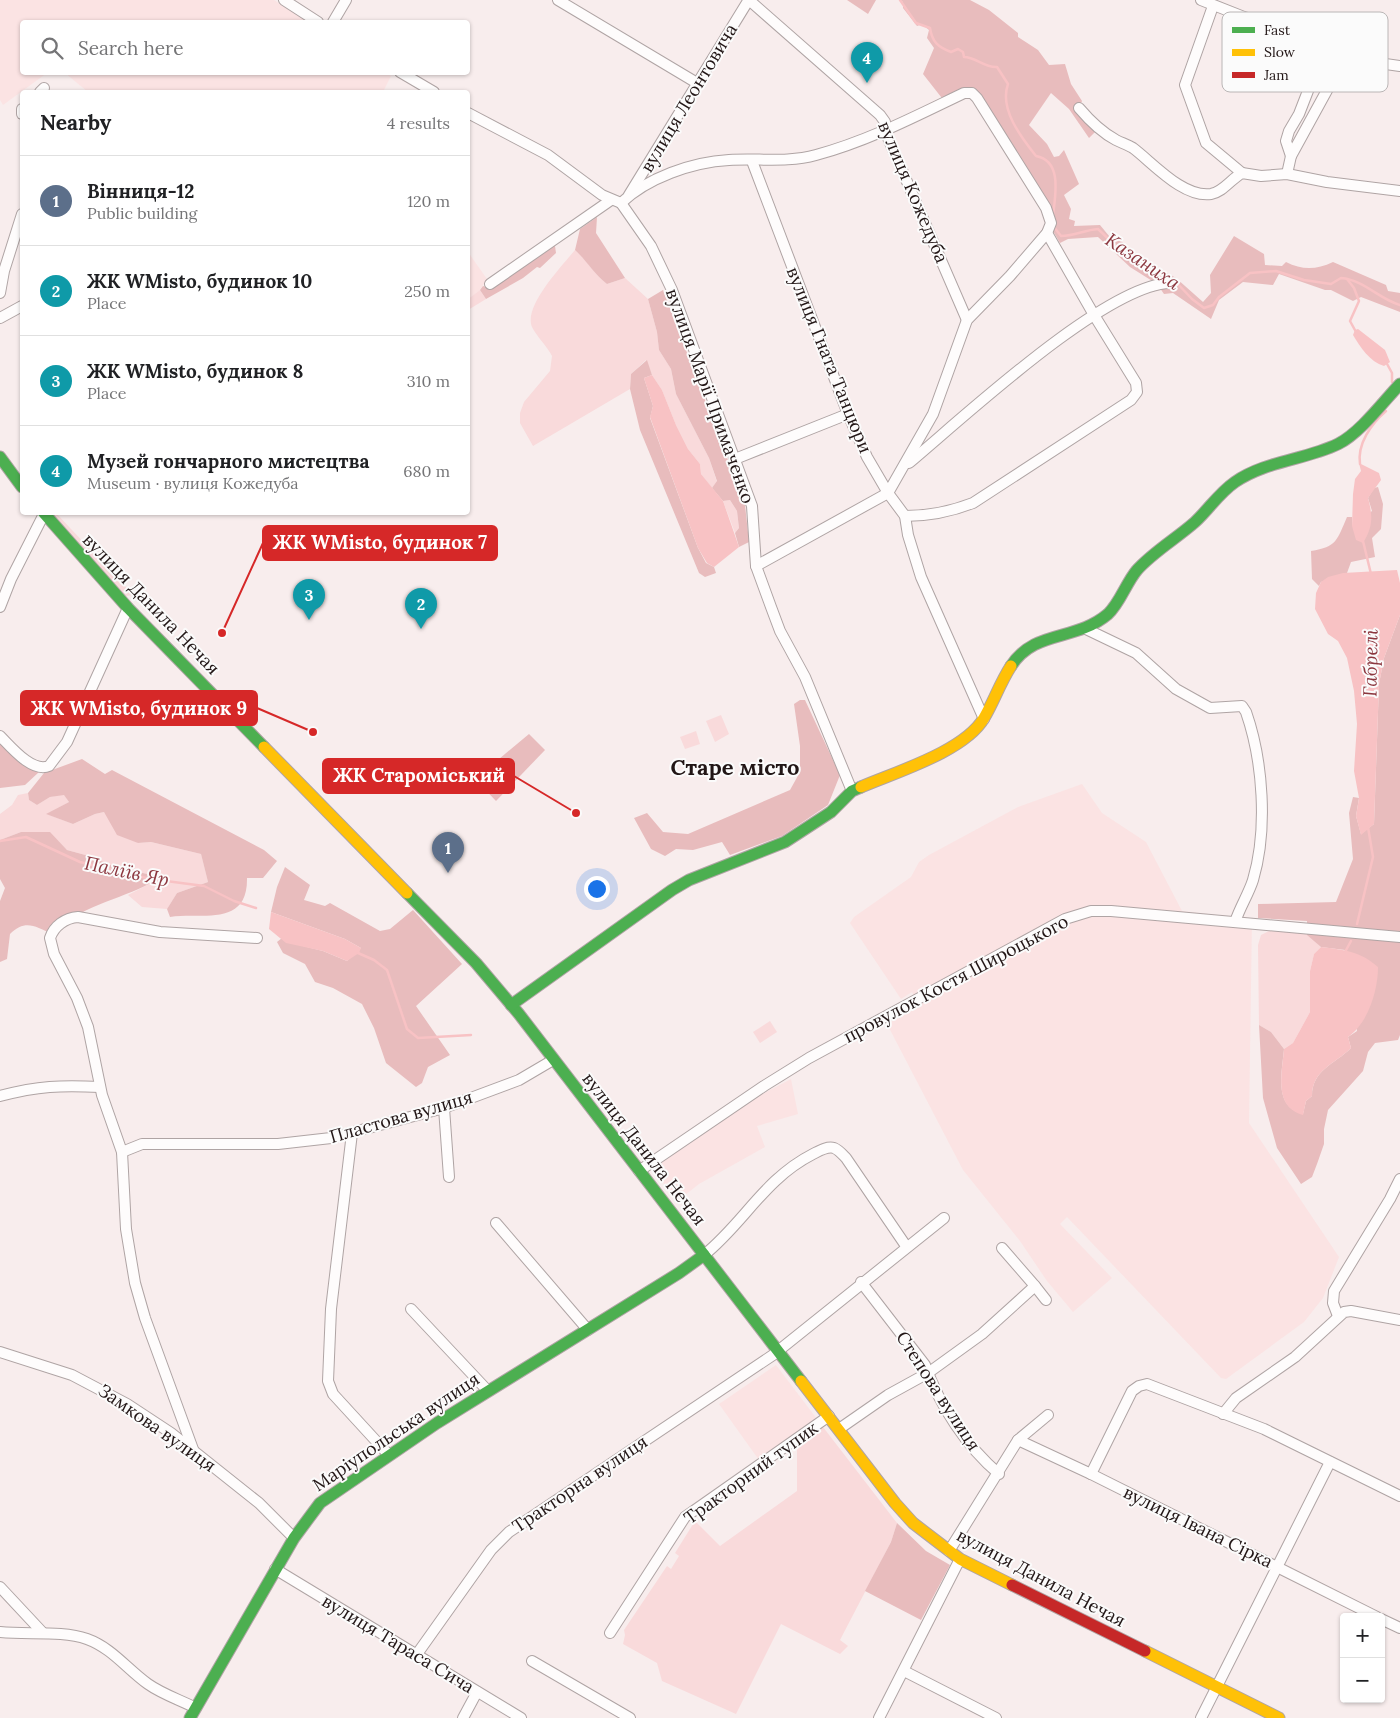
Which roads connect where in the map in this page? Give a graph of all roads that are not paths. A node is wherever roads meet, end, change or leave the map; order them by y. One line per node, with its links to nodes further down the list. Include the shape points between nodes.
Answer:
1 (284, 0): 8 (street)
2 (346, 0): 9 (street)
3 (558, 0): 11 (street)
4 (749, 0): 11 (street, вулиця Леонтовича); 17 (street, вулиця Кожедуба, via 880,115 885,122)
5 (1201, 0): 6 (street)
6 (1213, 6): 7 (street); 20 (street, via 1185,85 1206,143)
7 (1232, 12)
8 (315, 20)
9 (334, 20)
10 (405, 75): 12 (street)
11 (697, 83): 23 (street, вулиця Леонтовича)
12 (431, 90)
13 (1308, 92): 18 (street, via 1289,131 1287,150)
14 (1326, 92): 18 (street)
15 (1079, 108): 20 (street, via 1104,133 1132,147 1159,171 1186,188 1209,194 1217,192)
16 (470, 114): 24 (street, вулиця Марії Примаченко, via 548,155)
17 (885, 131): 19 (street, via 815,156); 26 (street, via 964,93 972,93 1046,208 1050,223); 33 (street, вулиця Кожедуба)
18 (1291, 156): 21 (street)
19 (752, 161): 23 (street, via 729,160 690,167 669,174); 35 (street, вулиця Гната Танцюри)
20 (1242, 173): 21 (street, via 1260,176)
21 (1287, 174): 22 (street)
22 (1400, 191)
23 (628, 196): 24 (street)
24 (616, 201): 28 (street); 37 (street, вулиця Марії Примаченко, via 650,246 672,290)
25 (20, 220): 29 (street)
26 (1047, 233): 31 (street); 33 (street)
27 (1170, 283): 31 (street, via 1142,289)
28 (490, 284)
29 (0, 293)
30 (20, 307): 32 (street)
31 (1094, 315): 38 (street, via 1028,364); 43 (street, via 1136,383 1137,392 1131,400 973,503 947,513)
32 (0, 318)
33 (967, 320): 38 (street, via 933,414)
34 (1400, 384): 47 (main road, via 1338,444 1235,482 1197,520 1137,570 1109,613)
35 (848, 414): 37 (street); 40 (street, вулиця Гната Танцюри)
36 (0, 457): 39 (main road)
37 (735, 459): 44 (street, вулиця Марії Примаченко, via 752,506)
38 (904, 467): 40 (street)
39 (20, 484)
40 (888, 493): 43 (street, вулиця Гната Танцюри); 44 (street)
41 (42, 515): 45 (street)
42 (45, 515): 46 (main road, вулиця Данила Нечая)
43 (906, 516): 48 (street, вулиця Гната Танцюри, via 908,535 922,577)
44 (756, 566): 50 (street, вулиця Марії Примаченко, via 780,631 805,677)
45 (0, 607)
46 (128, 608): 49 (street, via 67,742 56,758 44,768 37,766); 54 (main road, вулиця Данила Нечая, via 438,923)
47 (1086, 629): 48 (main road, via 1026,648 1003,678); 51 (street, via 1136,653 1176,689 1210,708 1235,705 1242,706 1246,712 1262,795 1255,872)
48 (984, 718): 50 (main road, via 969,736 953,747)
49 (0, 736)
50 (852, 791): 54 (main road, via 831,812 785,842 689,880 655,901)
51 (1235, 922): 52 (street, провулок Костя Широцького); 61 (street, провулок Костя Широцького, via 1111,910 1091,911 1065,919 809,1058)
52 (1400, 937)
53 (257, 938): 56 (street, via 160,932 85,918 69,919 59,925 50,938 52,949 86,1019)
54 (511, 1004): 55 (main road, вулиця Данила Нечая)
55 (553, 1060): 58 (street, Пластова вулиця, via 519,1080); 61 (main road, вулиця Данила Нечая)
56 (100, 1087): 57 (street, via 61,1084); 60 (street)
57 (0, 1096)
58 (444, 1108): 59 (street, Пластова вулиця); 62 (street)
59 (352, 1133): 60 (street, Пластова вулиця, via 278,1144 142,1144); 86 (street, via 330,1309 328,1382 332,1394)
60 (122, 1152): 85 (street, via 126,1229 135,1283)
61 (639, 1171): 68 (main road, вулиця Данила Нечая)
62 (449, 1177)
63 (1400, 1179): 73 (street, via 1334,1291 1333,1303)
64 (944, 1218): 66 (street, Тракторна вулиця)
65 (496, 1224): 75 (street)
66 (906, 1246): 68 (street, via 846,1158 839,1151 828,1148 806,1157 759,1194); 69 (street, Тракторна вулиця)
67 (1002, 1248): 70 (street)
68 (704, 1255): 75 (main road, Маріупольська вулиця); 76 (main road, вулиця Данила Нечая)
69 (861, 1282): 76 (street, Тракторна вулиця); 78 (street, Степова вулиця)
70 (1035, 1286): 71 (street); 78 (street, via 982,1334)
71 (1046, 1300)
72 (412, 1309): 79 (street)
73 (1338, 1316): 74 (street, via 1351,1311); 80 (street, via 1295,1357 1236,1398)
74 (1400, 1320)
75 (588, 1330): 79 (main road, Маріупольська вулиця)
76 (779, 1350): 82 (main road, вулиця Данила Нечая); 103 (street, Тракторна вулиця, via 510,1532 492,1550)
77 (0, 1352): 85 (street, Замкова вулиця, via 96,1386 171,1433)
78 (928, 1373): 83 (street, via 888,1395); 88 (street, Степова вулиця, via 964,1438)
79 (488, 1391): 86 (main road, Маріупольська вулиця)
80 (1223, 1414): 87 (street, via 1264,1429); 89 (street, via 1147,1384 1139,1386 1132,1391)
81 (1048, 1415): 84 (street)
82 (829, 1416): 83 (main road, вулиця Данила Нечая); 102 (street, Тракторний тупик, via 685,1517)
83 (839, 1429): 92 (main road, вулиця Данила Нечая, via 913,1523)
84 (1018, 1440): 88 (street); 89 (street, вулиця Івана Сірка)
85 (194, 1452): 91 (street, Замкова вулиця, via 259,1503)
86 (388, 1454): 91 (main road, Маріупольська вулиця, via 328,1496)
87 (1330, 1462): 90 (street); 94 (street)
88 (999, 1474): 92 (street)
89 (1091, 1474): 94 (street, вулиця Івана Сірка)
90 (1400, 1496)
91 (294, 1538): 95 (main road, Маріупольська вулиця)
92 (949, 1551): 93 (main road, вулиця Данила Нечая)
93 (960, 1559): 105 (street); 106 (main road, вулиця Данила Нечая)
94 (1276, 1566): 97 (street, вулиця Івана Сірка); 106 (street)
95 (276, 1569): 103 (street, вулиця Тараса Сича); 108 (main road, Маріупольська вулиця)
96 (0, 1587): 101 (street)
97 (1369, 1613)
98 (1385, 1621): 99 (street)
99 (1400, 1628)
100 (0, 1632): 101 (street)
101 (44, 1633): 108 (street, via 86,1638 108,1649 130,1671)
102 (610, 1633)
103 (418, 1654): 107 (street, вулиця Тараса Сича)
104 (532, 1661): 111 (street)
105 (904, 1671): 112 (street); 113 (street)
106 (1217, 1687): 114 (street); 115 (main road, вулиця Данила Нечая)
107 (477, 1692): 109 (street); 110 (street, вулиця Тараса Сича)
108 (193, 1713)
109 (463, 1718)
110 (521, 1718)
111 (630, 1718)
112 (879, 1718)
113 (996, 1718)
114 (1201, 1718)
115 (1279, 1718)

